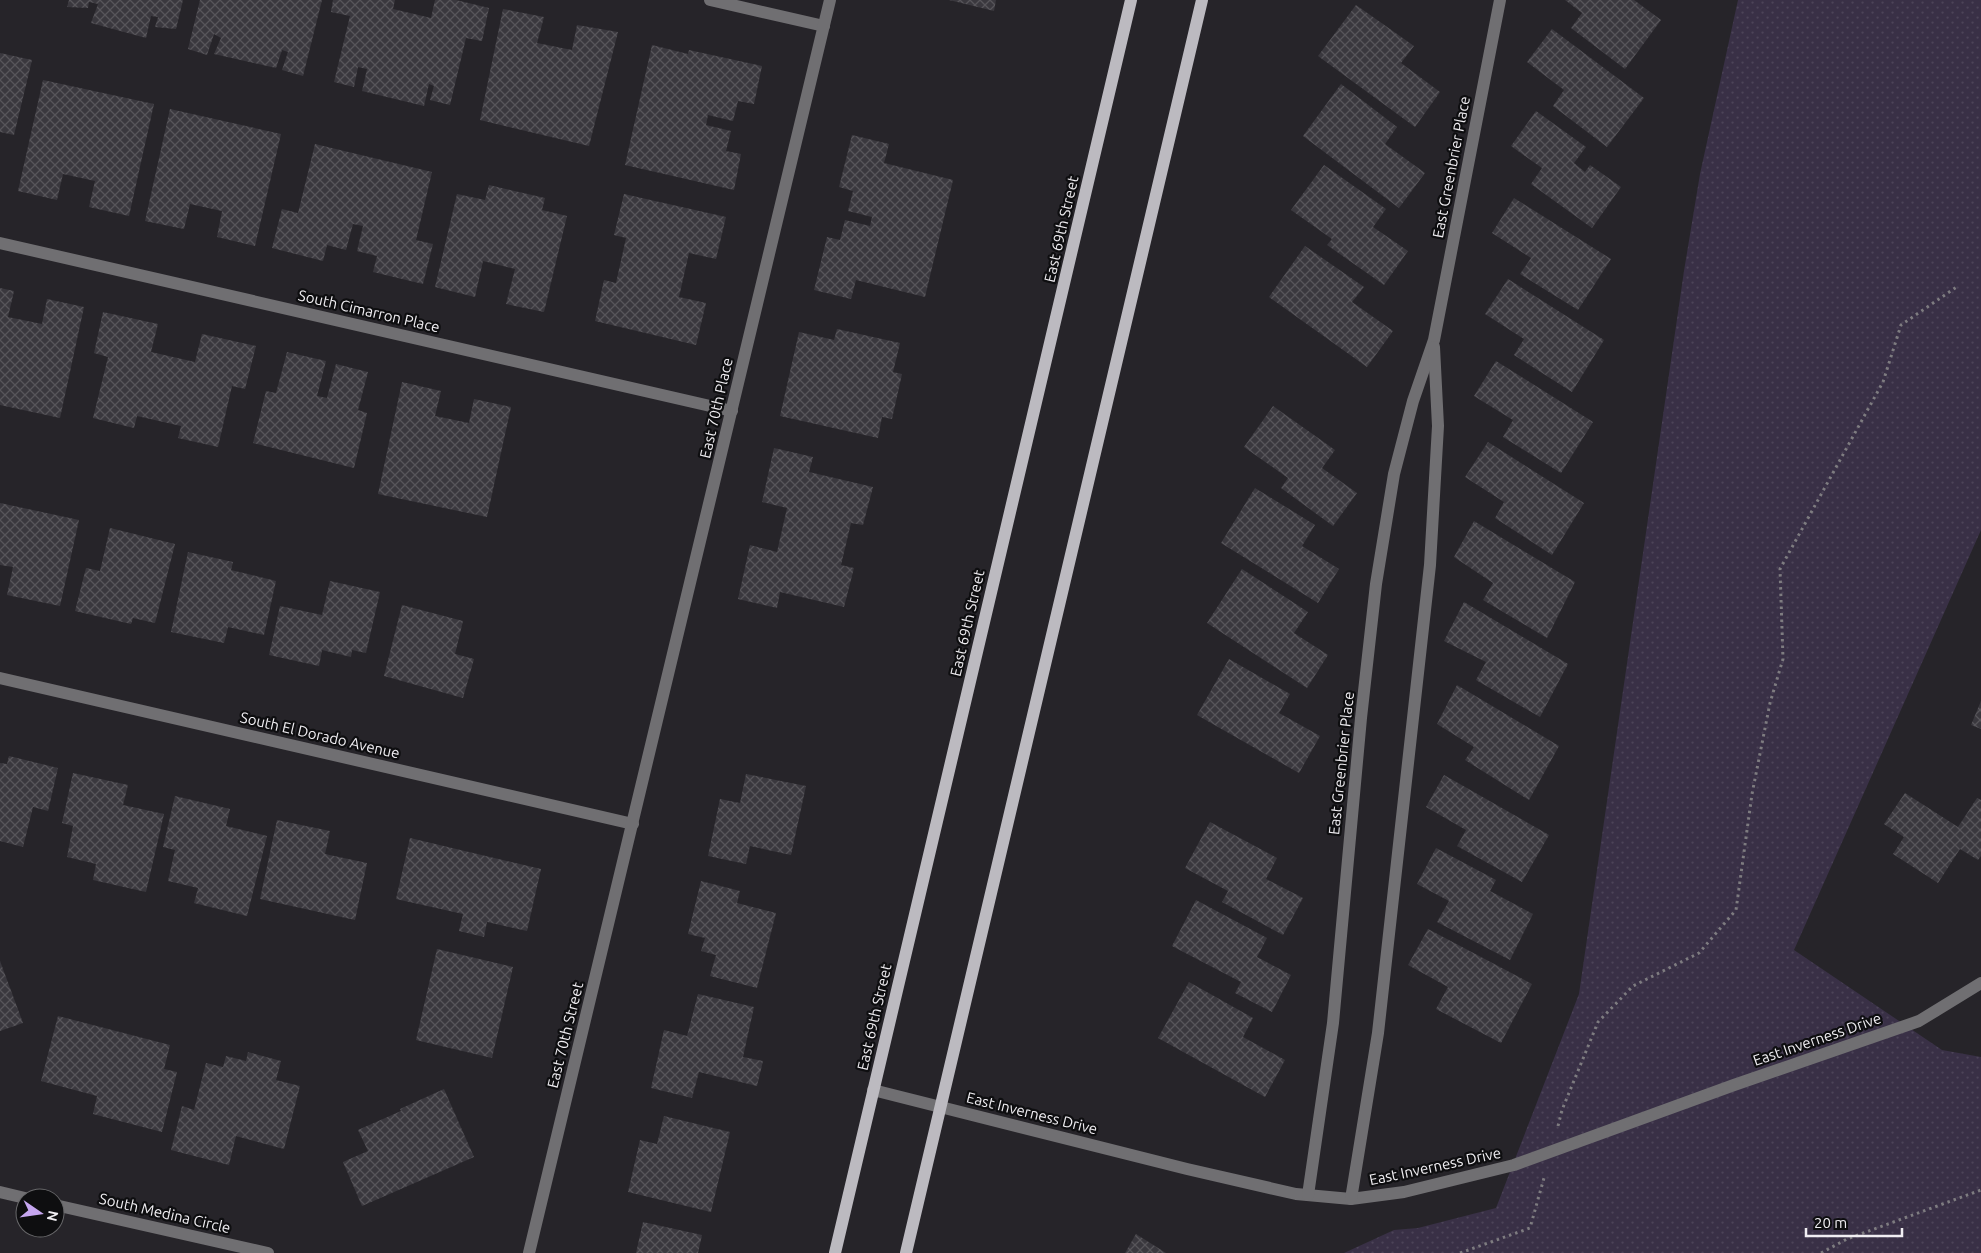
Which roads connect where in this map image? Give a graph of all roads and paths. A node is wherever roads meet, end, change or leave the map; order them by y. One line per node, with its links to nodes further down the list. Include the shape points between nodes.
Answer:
1 (710, 0): 6 (street)
2 (830, 0): 6 (street, East 70th Place)
3 (1132, 0): 14 (main road, East 69th Street)
4 (1202, 0): 15 (main road)
5 (1500, 0): 9 (street, East Greenbrier Place)
6 (824, 26): 10 (street, East 70th Place)
7 (0, 243): 10 (street, South Cimarron Place)
8 (1958, 286): 16 (path, via 1901,325 1883,382 1780,569 1783,659 1770,703 1752,794 1736,910 1698,953 1632,986 1598,1022 1562,1110)
9 (1434, 340): 19 (street, East Greenbrier Place, via 1413,401 1394,474 1376,584 1333,1023); 21 (street, East Greenbrier Place, via 1438,426 1430,565 1378,1033)
10 (732, 411): 12 (street, East 70th Place)
11 (0, 678): 12 (street, South El Dorado Avenue)
12 (633, 824): 24 (street, East 70th Street)
13 (1981, 983): 16 (street, East Inverness Drive, via 1919,1021)
14 (873, 1090): 15 (street, East Inverness Drive); 25 (main road, East 69th Street)
15 (942, 1108): 19 (street, East Inverness Drive, via 1187,1169); 26 (main road)
16 (1551, 1151): 21 (street, East Inverness Drive, via 1514,1165 1404,1192); 27 (path, via 1530,1228)
17 (1981, 1190): 28 (path, via 1847,1239)
18 (0, 1192): 20 (street)
19 (1308, 1195): 21 (street, East Inverness Drive)
20 (15, 1196)
21 (1352, 1199)
22 (65, 1207): 23 (street, South Medina Circle)
23 (268, 1253)
24 (529, 1253)
25 (835, 1253)
26 (906, 1253)
27 (1460, 1253)
28 (1821, 1253)

